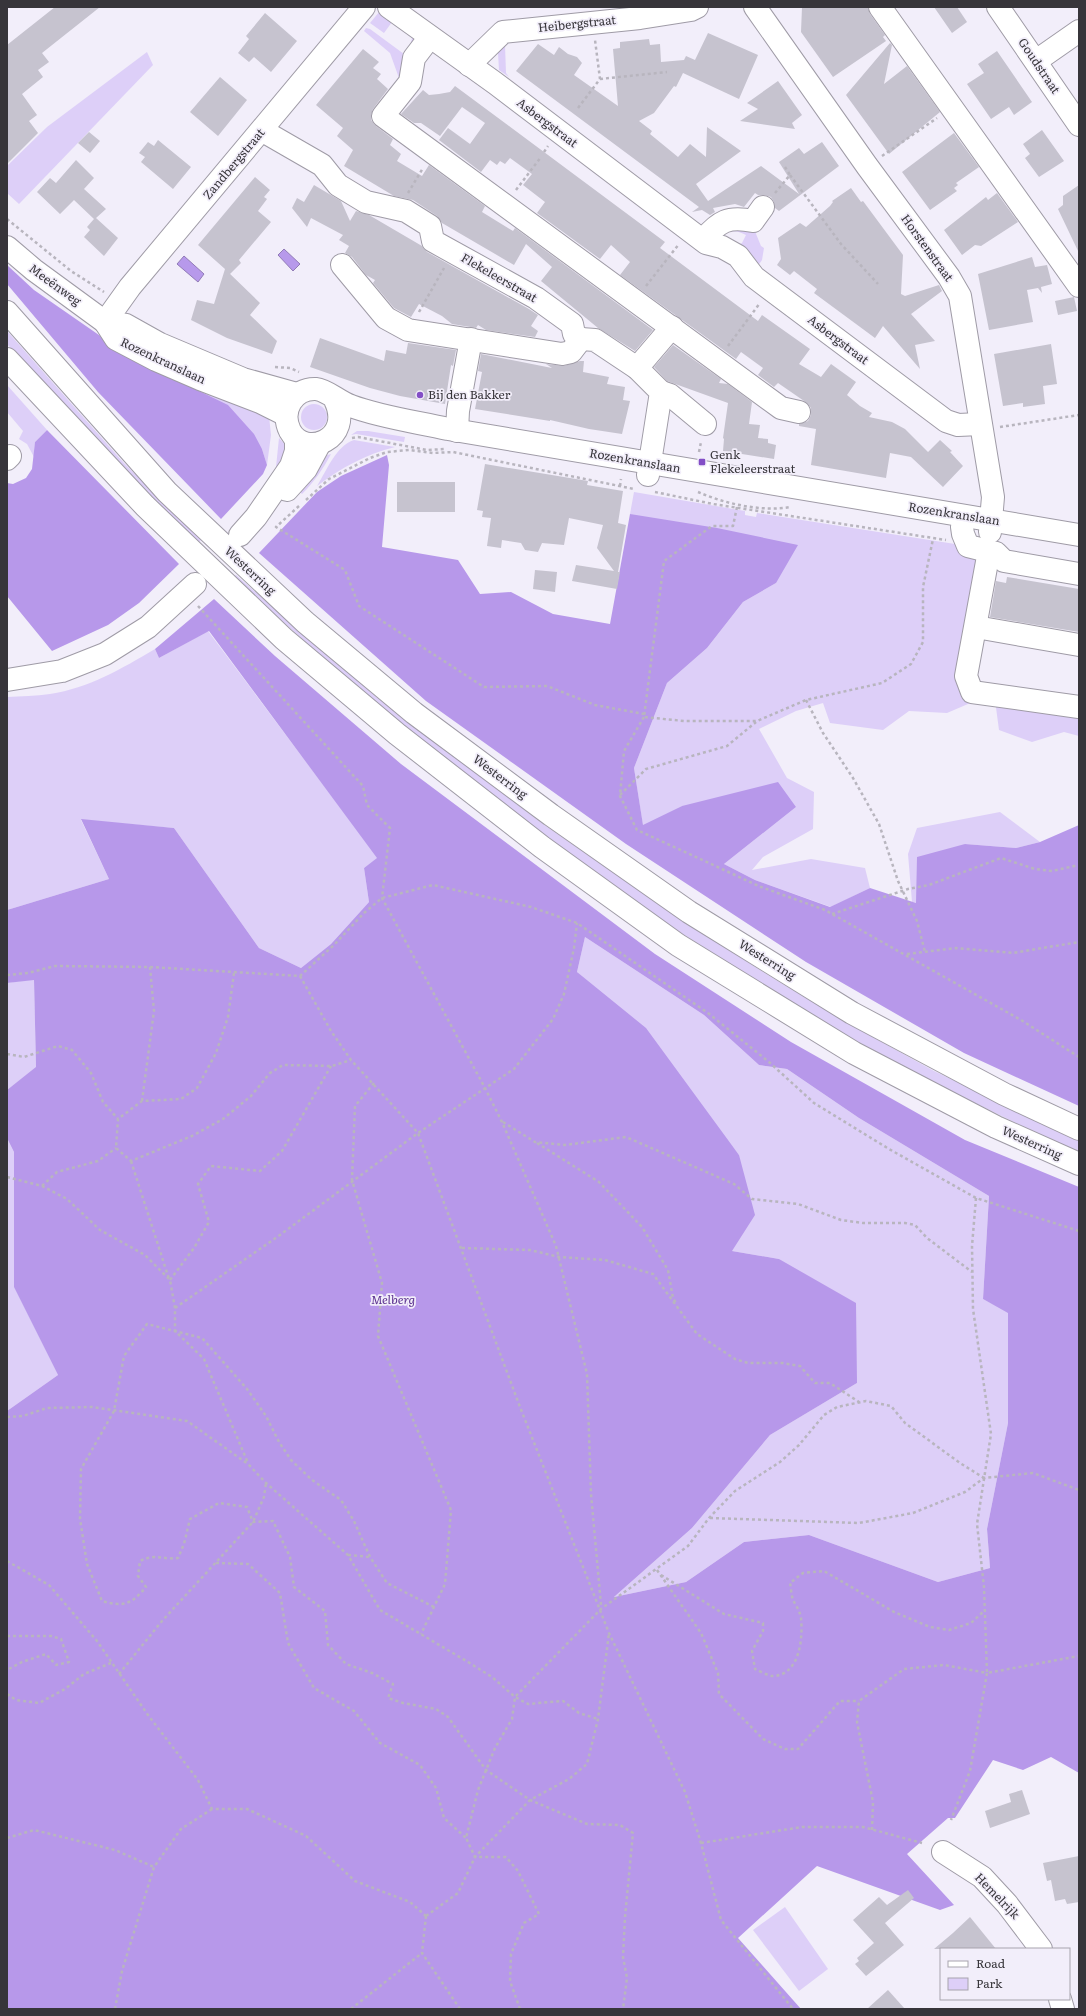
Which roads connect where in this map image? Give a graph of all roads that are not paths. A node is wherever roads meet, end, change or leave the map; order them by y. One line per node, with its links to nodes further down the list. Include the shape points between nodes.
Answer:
1 (364, 7): 12 (main road, Zandbergstraat)
2 (389, 7): 8 (main road, Asbergstraat)
3 (697, 7): 10 (main road, Heibergstraat, via 640,18 503,32)
4 (754, 7): 31 (main road, Horstenstraat, via 950,277 960,296)
5 (880, 7): 17 (main road)
6 (998, 7): 9 (main road, Goudstraat)
7 (1079, 31): 9 (main road)
8 (430, 37): 10 (main road, Asbergstraat); 20 (main road, via 414,58 410,82 383,116)
9 (1036, 61): 11 (main road, Goudstraat)
10 (469, 65): 14 (main road, Asbergstraat)
11 (1079, 125)
12 (263, 131): 19 (main road, Zandbergstraat); 22 (main road, Flekeleerstraat, via 322,165 343,189 366,202 406,211 430,226 433,241 536,298 572,324 574,334)
13 (763, 207): 14 (main road, via 753,221 740,218 721,222)
14 (703, 240): 31 (main road, Asbergstraat, via 738,256 754,277 946,421 958,425)
15 (7, 247): 19 (main road, Meeënweg)
16 (342, 265): 21 (main road, via 386,318 408,330)
17 (1079, 286)
18 (7, 312): 47 (main road, Westerring, via 167,492 305,622 414,714 689,912 852,1013 1004,1094)
19 (105, 322): 26 (main road, Rozenkranslaan, via 126,325 160,344 244,379); 29 (main road, Rozenkranslaan, via 116,339 129,346)
20 (672, 327): 24 (main road); 28 (main road, via 781,408)
21 (471, 339): 22 (main road, via 562,354 571,352); 32 (main road, via 458,411)
22 (581, 339): 24 (main road, via 595,340)
23 (7, 359): 48 (main road, Westerring, via 145,506 284,639 397,734 542,847 678,945 854,1053 996,1127)
24 (637, 368): 25 (main road)
25 (661, 392): 30 (main road, via 670,396); 35 (main road)
26 (297, 394): 27 (main road, Rozenkranslaan, via 307,389 318,389); 29 (main road, via 290,401)
27 (335, 400): 32 (main road, Rozenkranslaan); 33 (main road, via 339,408 340,422)
28 (799, 412)
29 (286, 415): 34 (main road, via 286,422)
30 (705, 424)
31 (988, 426): 37 (main road, Horstenstraat, via 993,497)
32 (457, 431): 35 (main road, Rozenkranslaan)
33 (328, 437): 34 (main road, Rozenkranslaan, via 309,443); 35 (main road, Rozenkranslaan, via 360,424 372,424); 36 (main road, via 291,486)
34 (296, 439): 36 (main road, via 296,451 291,466)
35 (646, 480): 37 (main road, Rozenkranslaan); 37 (main road, Rozenkranslaan, via 955,534)
36 (256, 517): 38 (main road)
37 (990, 534): 39 (main road, Rozenkranslaan); 40 (main road, Rozenkranslaan); 41 (main road, via 996,552 1006,562); 43 (main road, Horstenstraat)
38 (240, 535)
39 (1079, 535)
40 (1079, 546)
41 (1079, 574)
42 (195, 584): 45 (main road, via 148,627 105,654 62,671)
43 (976, 627): 44 (main road); 46 (main road, Horstenstraat, via 966,676 972,692)
44 (1079, 645)
45 (7, 680)
46 (1079, 707)
47 (1079, 1129)
48 (1079, 1164)
49 (944, 1852): 50 (main road, Hemelrijk, via 982,1877 1007,1904)
50 (1040, 1948)

